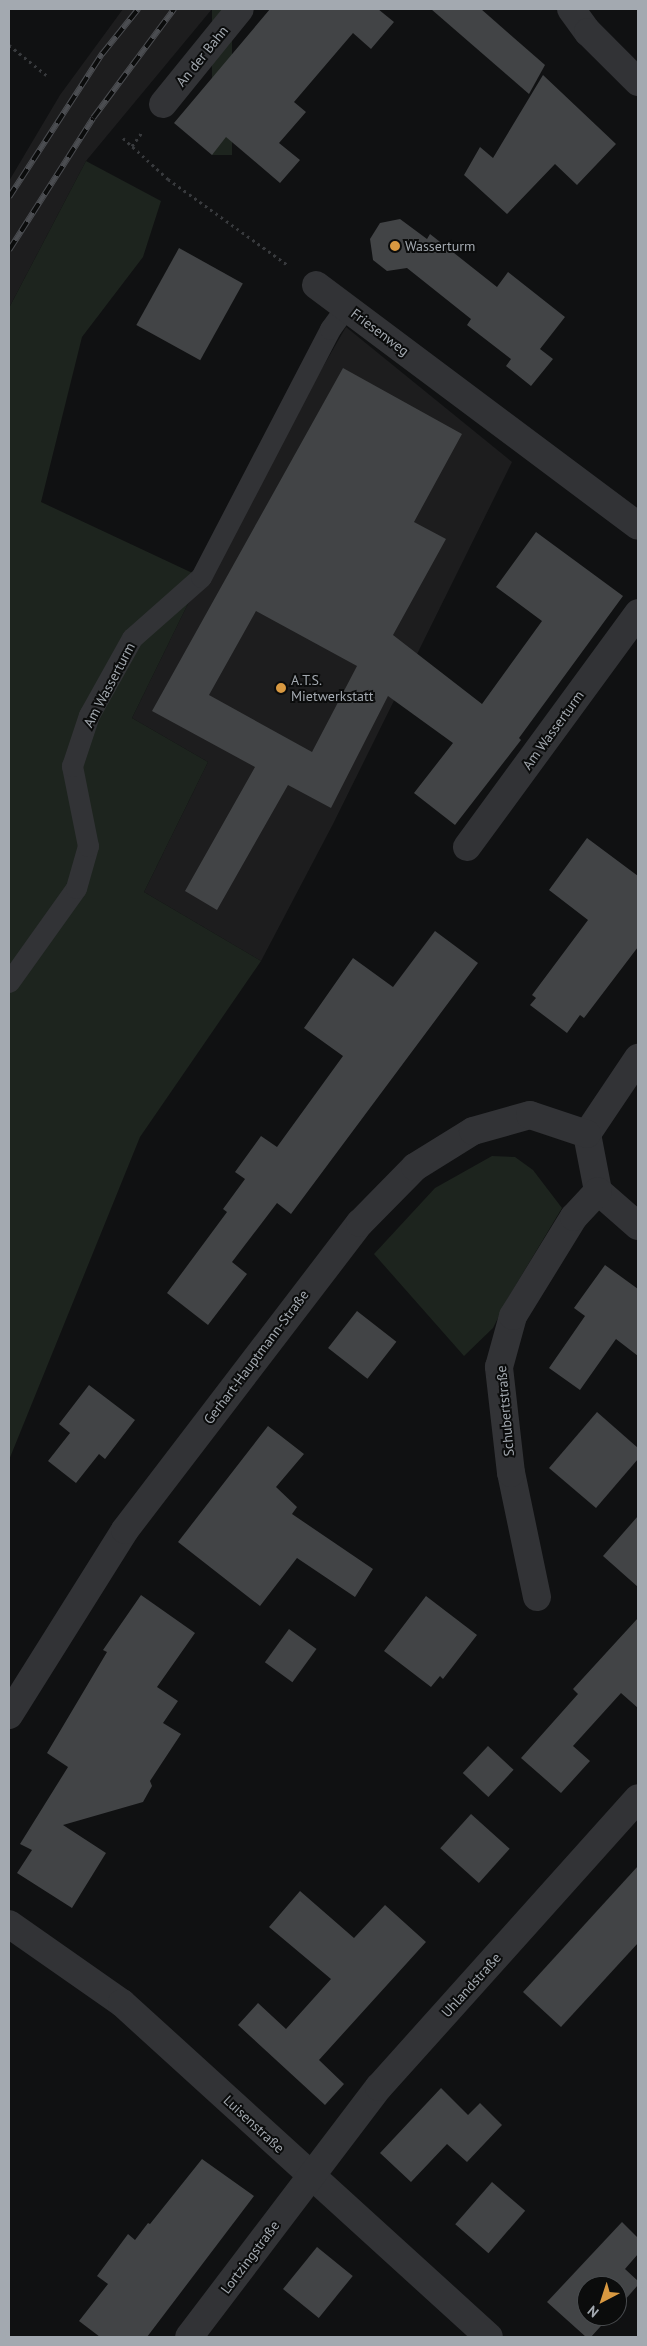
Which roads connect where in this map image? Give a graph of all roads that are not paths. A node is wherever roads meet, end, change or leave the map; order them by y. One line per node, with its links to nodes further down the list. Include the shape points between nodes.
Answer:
1 (240, 9): 4 (street, An der Bahn)
2 (571, 9): 3 (street, via 588,32)
3 (638, 82)
4 (163, 104)
5 (316, 286): 6 (street, Friesenweg)
6 (346, 307): 7 (street, Friesenweg); 10 (lane, Am Wasserturm, via 330,330 201,577 132,638 89,715 72,766 88,846 76,888)
7 (638, 526)
8 (638, 613): 9 (street, Am Wasserturm)
9 (467, 847)
10 (9, 982)
11 (638, 1058): 12 (street)
12 (587, 1134): 13 (street); 16 (street, Gerhart-Hauptmann-Straße, via 530,1115 473,1131 415,1167 360,1222 125,1530)
13 (598, 1190): 14 (street); 15 (street, Schubertstraße, via 574,1217 513,1316 499,1366 511,1473)
14 (638, 1226)
15 (537, 1597)
16 (9, 1715)
17 (638, 1798): 19 (street, Uhlandstraße, via 380,2088)
18 (9, 1924): 19 (street, Luisenstraße, via 122,2003)
19 (311, 2177): 20 (street, Luisenstraße); 21 (street, Lortzingstraße)
20 (481, 2334)
21 (189, 2337)

